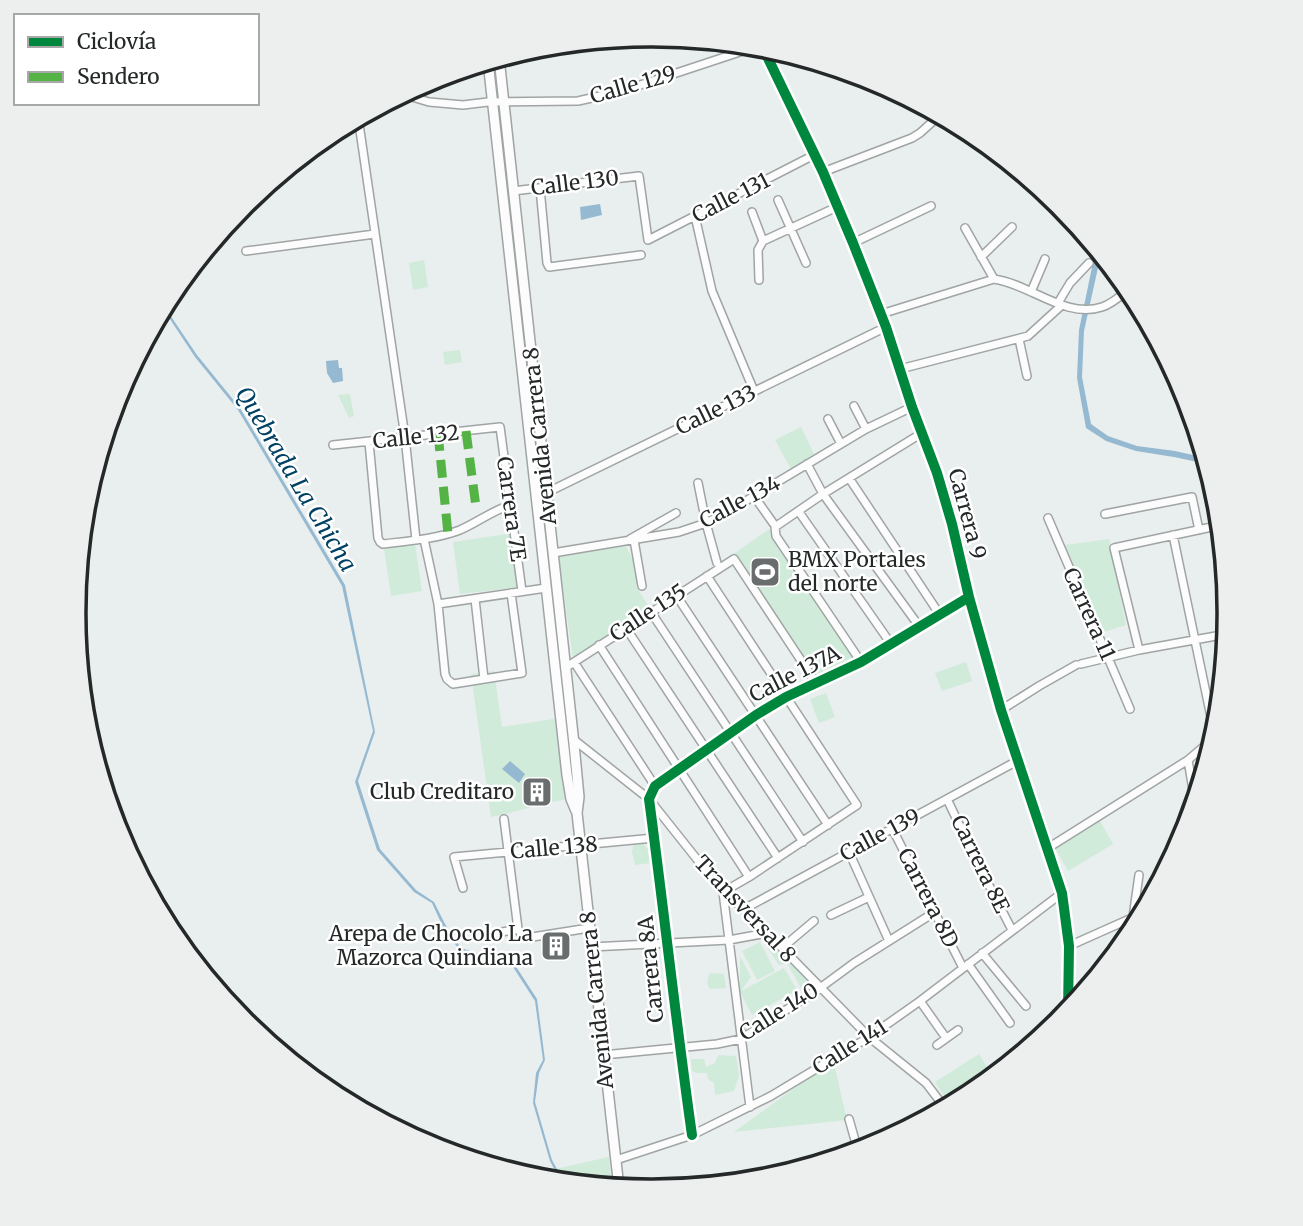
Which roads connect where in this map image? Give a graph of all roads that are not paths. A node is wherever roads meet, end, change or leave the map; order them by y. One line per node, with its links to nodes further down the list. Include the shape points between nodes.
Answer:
1 (736, 54): 6 (street, Calle 129, via 600,97)
2 (767, 59): 10 (street, Carrera 9)
3 (500, 68): 6 (main road, Avenida Carrera 8)
4 (489, 72): 7 (main road, Avenida Carrera 8)
5 (416, 99): 7 (street, via 463,105)
6 (503, 102): 7 (street, Calle 129); 13 (main road, Avenida Carrera 8)
7 (493, 103): 75 (main road, Avenida Carrera 8)
8 (932, 122): 11 (street, via 912,138)
9 (360, 129): 22 (street)
10 (814, 155): 11 (street, Carrera 9); 18 (street, Calle 131)
11 (823, 172): 16 (street, Carrera 9)
12 (540, 188): 13 (street, Calle 130); 23 (street, Calle 130, via 639,176); 27 (street, via 549,267)
13 (513, 191): 56 (main road, Avenida Carrera 8)
14 (778, 200): 21 (street)
15 (931, 206): 25 (street)
16 (837, 207): 21 (street); 25 (street, Carrera 9)
17 (752, 212): 24 (street)
18 (695, 216): 23 (street, Calle 131); 42 (street, via 712,291)
19 (1012, 227): 28 (street)
20 (965, 228): 28 (street)
21 (791, 229): 24 (street); 30 (street)
22 (375, 234): 26 (street); 49 (street)
23 (648, 240)
24 (764, 241): 33 (street, via 758,250)
25 (853, 243): 37 (street, Carrera 9)
26 (246, 251)
27 (641, 255)
28 (981, 257): 32 (street)
29 (1045, 259): 34 (street)
30 (806, 263)
31 (1089, 263): 36 (street, via 1070,283)
32 (994, 279): 34 (street); 37 (street)
33 (759, 280)
34 (1031, 292): 36 (street)
35 (1119, 296): 36 (street, via 1104,306 1086,309)
36 (1060, 304): 39 (street, via 1028,336)
37 (881, 314): 38 (street, Carrera 9)
38 (886, 327): 40 (street, Carrera 9); 42 (street, Calle 133)
39 (1019, 339): 40 (street); 41 (street)
40 (900, 369): 44 (street, Carrera 9)
41 (1027, 376)
42 (754, 391): 56 (street, Calle 133)
43 (854, 406): 47 (street)
44 (912, 407): 47 (street, Calle 134); 48 (street, Carrera 9)
45 (828, 419): 51 (street)
46 (500, 427): 49 (street, Calle 132); 59 (street, Carrera 7E)
47 (866, 429): 51 (street, Calle 134)
48 (922, 433): 54 (street); 79 (street, Carrera 9, via 952,524)
49 (405, 438): 50 (street, Calle 132); 69 (street)
50 (369, 442): 52 (street, Calle 132); 69 (street, via 380,542)
51 (841, 444): 53 (street, Calle 134)
52 (333, 445)
53 (807, 464): 57 (street); 58 (street, Calle 134)
54 (849, 478): 57 (street); 83 (street)
55 (698, 484): 64 (street)
56 (546, 493): 71 (main road, Avenida Carrera 8)
57 (823, 494): 60 (street); 84 (street)
58 (754, 496): 64 (street, Calle 134); 65 (street)
59 (510, 505): 69 (street, via 475,524); 76 (street, Carrera 7E)
60 (799, 512): 88 (street); 93 (street, via 775,527 776,536)
61 (676, 513): 70 (street)
62 (1105, 514): 67 (street, via 1192,497)
63 (1048, 518): 91 (street, Carrera 11)
64 (706, 523): 70 (street, Calle 134); 72 (street)
65 (773, 523)
66 (1210, 528): 67 (street)
67 (1199, 530): 68 (street)
68 (1173, 536): 87 (street); 90 (street, via 1114,548)
69 (420, 540): 81 (street)
70 (631, 540): 71 (street, Calle 134); 74 (street)
71 (552, 552): 94 (main road, Avenida Carrera 8)
72 (717, 563)
73 (706, 576): 78 (street, Calle 135); 96 (street, Calle 135, via 734,559); 97 (street)
74 (642, 586)
75 (546, 588): 76 (street); 113 (main road, Avenida Carrera 8, via 567,775)
76 (522, 591): 77 (street)
77 (511, 593): 80 (street); 95 (street, Carrera 7E, via 522,673)
78 (677, 595): 82 (street, Calle 135); 101 (street)
79 (969, 597): 83 (street, Calle 137A); 100 (street, Carrera 9)
80 (475, 599): 81 (street); 95 (street)
81 (438, 604): 95 (street, via 447,679 453,684)
82 (651, 611): 85 (street, Calle 135); 102 (street)
83 (940, 615): 84 (street, Calle 137A)
84 (919, 626): 88 (street, Calle 137A)
85 (626, 628): 89 (street, Calle 135); 105 (street)
86 (1216, 636): 87 (street)
87 (1195, 641): 90 (street); 98 (street)
88 (891, 644): 93 (street, Calle 137A)
89 (599, 645): 92 (street, Calle 135); 108 (street)
90 (1139, 650): 91 (street)
91 (1108, 657): 99 (street, Carrera 11); 100 (street, via 1078,665)
92 (574, 662): 94 (street, Calle 135); 110 (street)
93 (860, 662): 96 (street, Calle 137A)
94 (565, 668): 103 (main road, Avenida Carrera 8)
95 (484, 679)
96 (816, 683): 97 (street, Calle 137A)
97 (786, 697): 101 (street, Calle 137A); 115 (street, via 857,805)
98 (1209, 706)
99 (1130, 709)
100 (1001, 710): 107 (street, Carrera 9)
101 (756, 715): 102 (street, Calle 137A); 115 (street)
102 (731, 732): 105 (street, Calle 137A); 118 (street)
103 (573, 739): 111 (street, Transversal 8); 113 (main road, Avenida Carrera 8, via 579,797)
104 (1200, 749): 106 (street)
105 (707, 751): 108 (street, Calle 137A); 123 (street)
106 (1188, 760): 109 (street); 120 (street)
107 (1017, 761): 112 (street, Calle 139); 120 (street, Carrera 9)
108 (680, 769): 110 (street, Calle 137A); 125 (street)
109 (1192, 780)
110 (655, 786): 111 (street)
111 (649, 799): 117 (street, Carrera 8A); 127 (street, Transversal 8)
112 (947, 799): 116 (street, Calle 139); 138 (street, Carrera 8E)
113 (576, 813): 119 (main road, Avenida Carrera 8)
114 (504, 819): 121 (street)
115 (828, 825): 118 (street)
116 (892, 828): 122 (street, Calle 139); 132 (street, Carrera 8D)
117 (654, 838): 119 (street, Calle 138); 143 (street, Carrera 8A)
118 (803, 842): 123 (street)
119 (580, 846): 121 (street, Calle 138); 136 (main road, Avenida Carrera 8)
120 (1048, 848): 128 (street, Carrera 9)
121 (507, 851): 126 (street, Calle 138, via 454,857); 137 (street)
122 (849, 852): 129 (street); 131 (street, Calle 139)
123 (778, 858): 125 (street)
124 (1139, 875): 130 (street)
125 (749, 877): 127 (street)
126 (463, 888)
127 (723, 892): 131 (street, Transversal 8); 141 (street)
128 (1062, 893): 138 (street, Calle 141); 144 (street, Carrera 9)
129 (869, 897): 133 (street); 142 (street)
130 (1134, 907)
131 (744, 909): 140 (street, Transversal 8)
132 (935, 912): 142 (street, Calle 140); 148 (street, Carrera 8D)
133 (831, 915)
134 (1126, 920): 144 (street)
135 (814, 921): 146 (street)
136 (589, 928): 137 (street, via 526,938); 145 (main road, Avenida Carrera 8)
137 (518, 929): 139 (street)
138 (1012, 930): 147 (street, Calle 141)
139 (497, 933)
140 (767, 933): 141 (street); 146 (street, Transversal 8)
141 (729, 940): 143 (street); 157 (street)
142 (889, 941): 149 (street, Calle 140)
143 (668, 943): 145 (street); 159 (street, Carrera 8A)
144 (1069, 946): 150 (street, Carrera 9)
145 (591, 947): 160 (main road, Avenida Carrera 8)
146 (782, 948): 149 (street, Transversal 8)
147 (982, 953): 148 (street, Calle 141); 152 (street)
148 (965, 966): 151 (street, Calle 141); 153 (street, Carrera 8D)
149 (820, 988): 155 (street, Transversal 8); 157 (street, Calle 140)
150 (1068, 995)
151 (920, 1001): 155 (street, Calle 141); 156 (street)
152 (1026, 1006)
153 (1010, 1023)
154 (958, 1030): 156 (street)
155 (869, 1037): 161 (street, Transversal 8); 162 (street, Calle 141)
156 (946, 1038): 158 (street)
157 (741, 1039): 159 (street, Calle 140); 162 (street)
158 (937, 1045)
159 (679, 1048): 160 (street, Calle 140); 164 (street, Carrera 8A)
160 (603, 1055): 166 (main road, Avenida Carrera 8)
161 (939, 1100)
162 (750, 1107): 164 (street, Calle 141)
163 (849, 1119): 165 (street)
164 (692, 1135): 166 (street, Calle 141)
165 (855, 1141)
166 (615, 1160): 167 (main road, Avenida Carrera 8)
167 (618, 1178)

